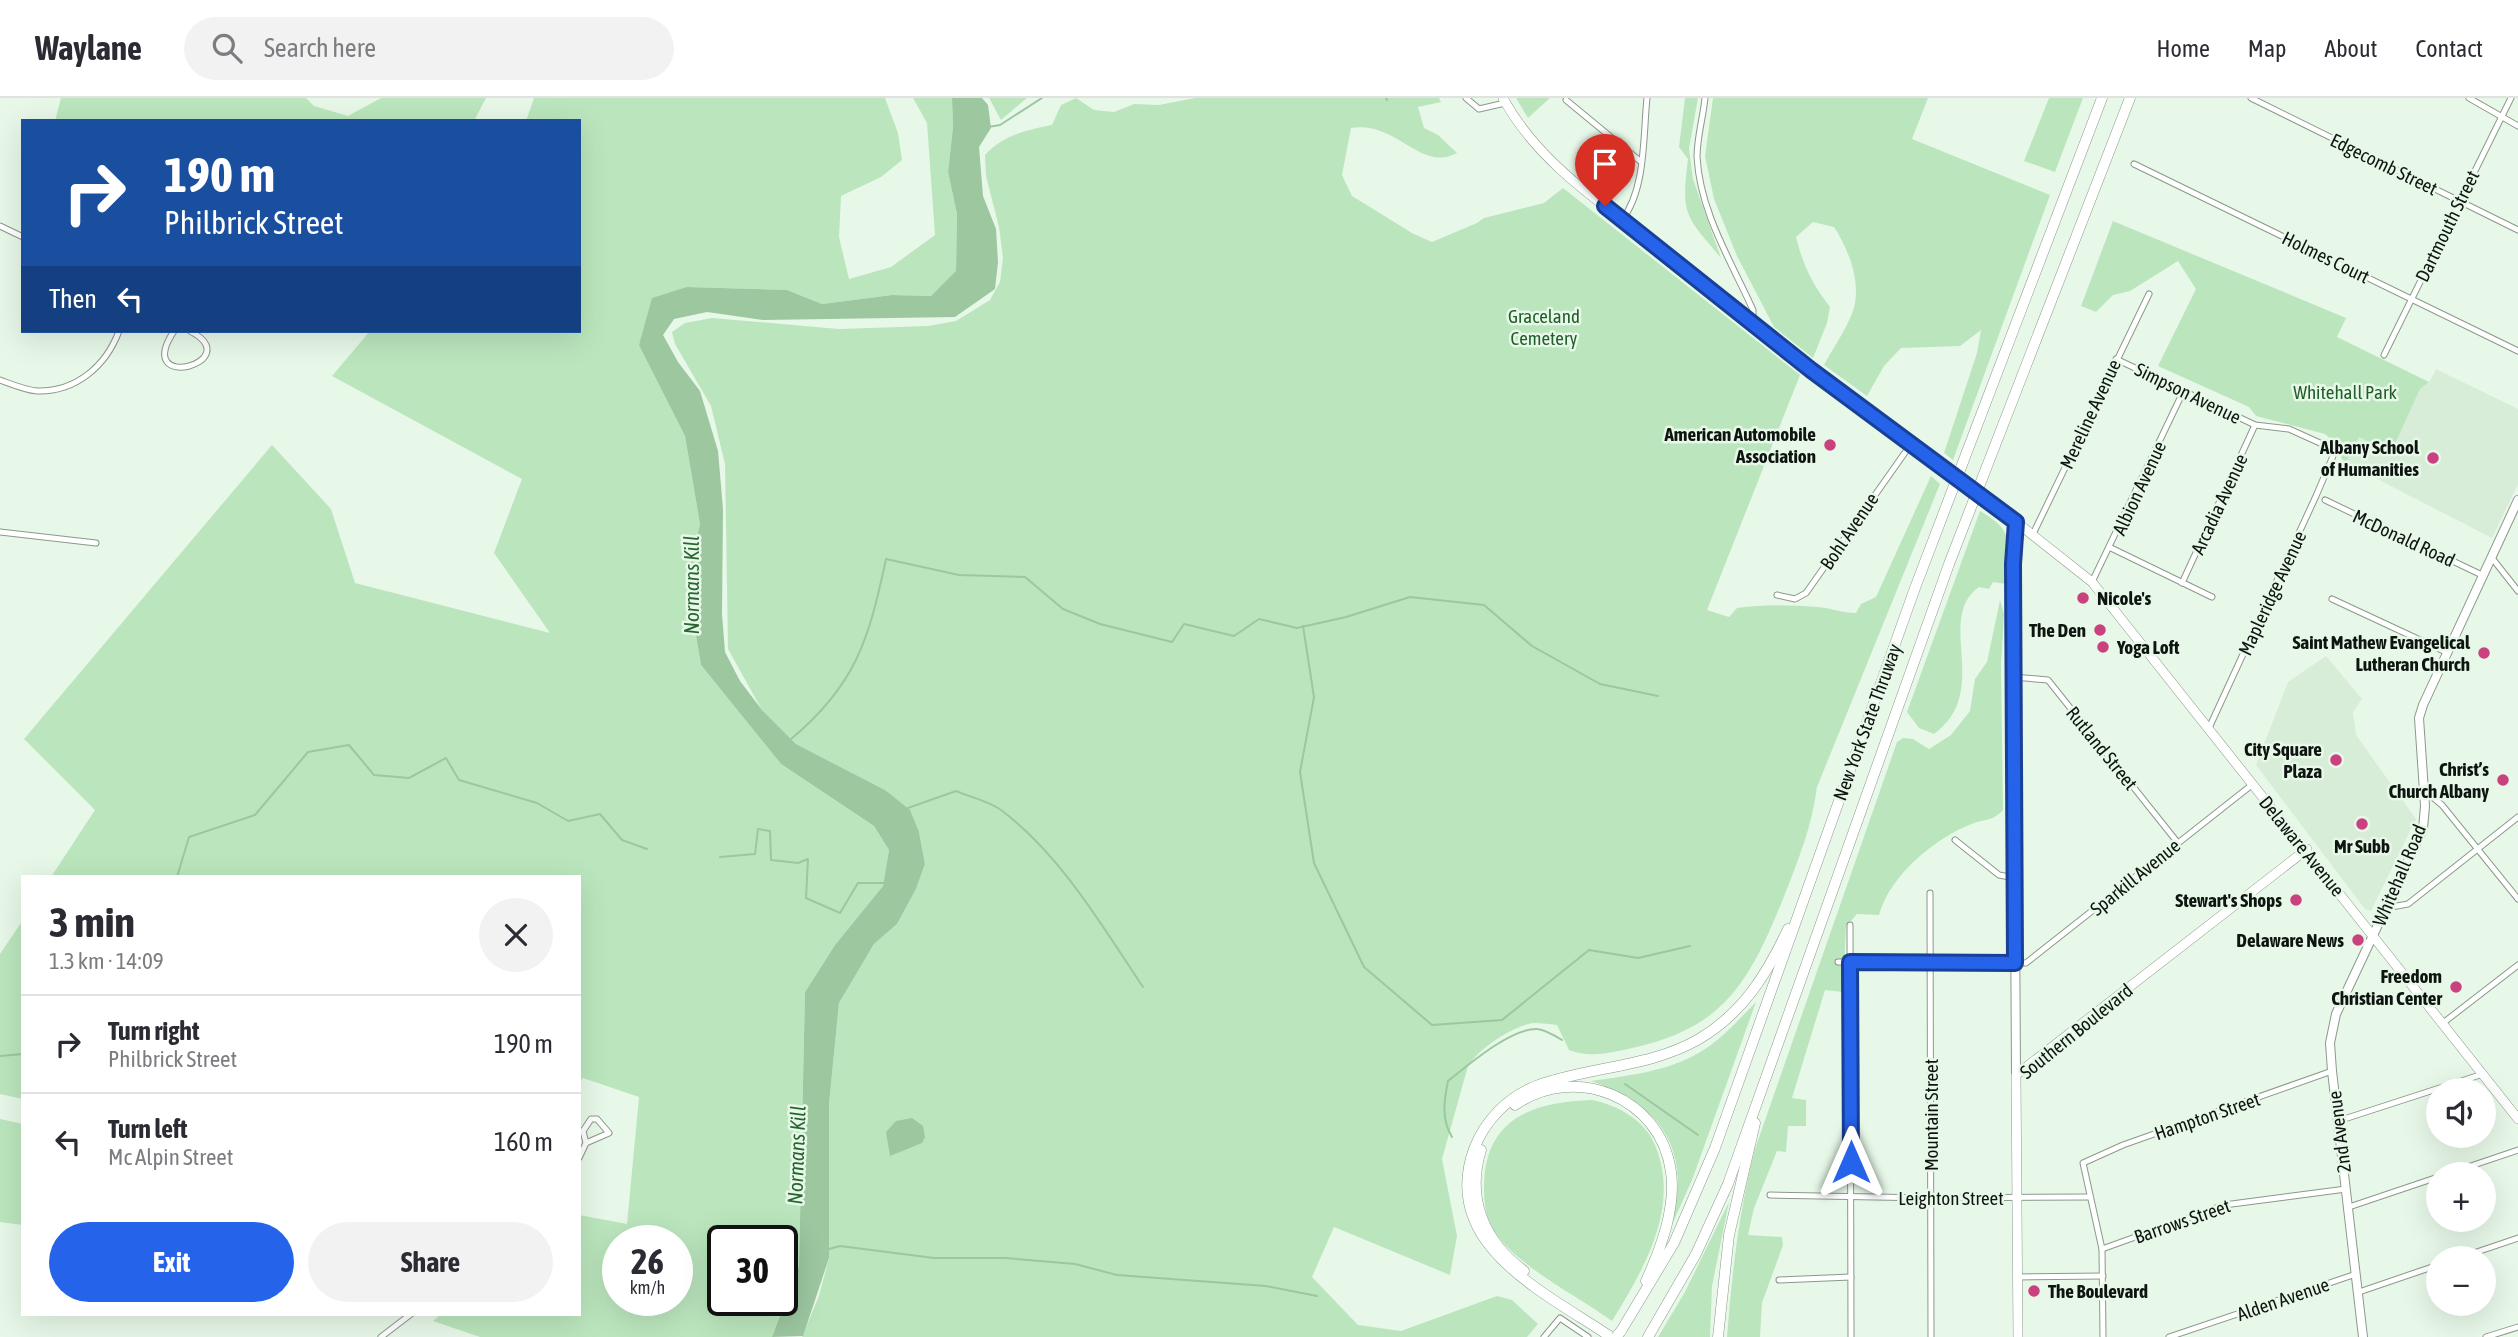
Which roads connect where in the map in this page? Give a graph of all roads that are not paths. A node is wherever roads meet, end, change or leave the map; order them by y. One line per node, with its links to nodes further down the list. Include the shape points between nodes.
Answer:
1 (1466, 98): 10 (street, via 1479,109)
2 (1647, 98): 13 (street)
3 (1705, 98): 22 (street, via 1698,146 1703,195 1753,310)
4 (2102, 98): 59 (highway, New York State Thruway, via 1910,601)
5 (2130, 98): 71 (highway, New York State Thruway, via 1949,564)
6 (2250, 98): 15 (street, Edgecomb Street)
7 (2469, 98): 11 (street)
8 (2511, 98): 11 (street, Dartmouth Street)
9 (1566, 100): 13 (street)
10 (1504, 101): 16 (main road, Delaware Avenue, via 1547,158)
11 (2502, 116): 12 (street); 15 (street, Dartmouth Street)
12 (2518, 126)
13 (1640, 161): 16 (street, via 1634,201)
14 (2134, 164): 21 (street, Holmes Court)
15 (2460, 201): 18 (street, Edgecomb Street); 21 (street, Dartmouth Street)
16 (1622, 220): 22 (main road, Delaware Avenue)
17 (0, 226): 19 (street)
18 (2518, 230)
19 (21, 236)
20 (2148, 294): 28 (street, Mereline Avenue)
21 (2412, 299): 26 (street, Holmes Court); 27 (street, Dartmouth Street)
22 (1753, 325): 32 (main road, Delaware Avenue)
23 (118, 333): 29 (street, via 92,374 64,387 36,391)
24 (173, 333): 25 (street, via 166,345 167,357 176,367 188,369 199,364 204,352 201,340)
25 (192, 333)
26 (2518, 351)
27 (2384, 355)
28 (2116, 359): 30 (street, Simpson Avenue); 38 (street, Mereline Avenue)
29 (0, 380)
30 (2183, 392): 31 (street, Simpson Avenue); 40 (street, Albion Avenue)
31 (2255, 425): 33 (street, Simpson Avenue, via 2308,435 2331,448); 44 (street, Arcadia Avenue)
32 (1911, 444): 36 (main road, Delaware Avenue, bridge); 46 (street, Bohl Avenue, via 1806,593 1796,599)
33 (2333, 456): 51 (street, Mapleridge Avenue)
34 (2325, 500): 42 (street, McDonald Road)
35 (2518, 500): 41 (street, Whitehall Road)
36 (2016, 522): 38 (main road, Delaware Avenue); 50 (street)
37 (0, 532): 39 (street)
38 (2033, 534): 43 (main road, Delaware Avenue)
39 (96, 543)
40 (2111, 548): 43 (street, Albion Avenue); 44 (street)
41 (2492, 558): 42 (street, Whitehall Road); 45 (street)
42 (2484, 576): 49 (street, Whitehall Road)
43 (2092, 582): 51 (main road, Delaware Avenue)
44 (2182, 583): 47 (street)
45 (2518, 591)
46 (1777, 595)
47 (2212, 597)
48 (2332, 599): 49 (street)
49 (2448, 653): 53 (street, Whitehall Road, via 2419,718)
50 (2013, 677): 56 (street, Rutland Street, via 2048,680); 60 (street)
51 (2209, 728): 52 (main road, Delaware Avenue)
52 (2253, 784): 56 (street, Sparkill Avenue); 57 (main road, Delaware Avenue)
53 (2424, 790): 58 (street); 63 (street, Whitehall Road, via 2423,830)
54 (2518, 817): 58 (street)
55 (1955, 840): 60 (street, via 1999,875)
56 (2178, 843): 69 (street, Sparkill Avenue, via 2026,963)
57 (2306, 849): 65 (main road, Delaware Avenue); 75 (main road, Southern Boulevard)
58 (2478, 849): 62 (street); 63 (street, via 2408,904)
59 (1813, 874): 102 (highway, New York State Thruway, via 1695,1199); 107 (highway, via 1770,966 1723,1023 1665,1055 1526,1090 1496,1113 1476,1145 1469,1167 1469,1200 1488,1246 1515,1272)
60 (2014, 878): 69 (street)
61 (1930, 892): 68 (street, Mountain Street)
62 (2518, 900)
63 (2386, 908): 65 (street, Whitehall Road)
64 (1850, 925): 67 (street)
65 (2373, 936): 72 (main road, Delaware Avenue); 73 (street, 2nd Avenue, via 2336,1014 2330,1043)
66 (1838, 962): 67 (street)
67 (1850, 962): 68 (street); 85 (street)
68 (1930, 962): 69 (street); 87 (street, Mountain Street)
69 (2015, 963): 75 (street)
70 (2518, 965): 72 (street)
71 (1794, 995): 108 (highway, New York State Thruway, via 1718,1209); 109 (highway, via 1738,1191)
72 (2442, 1023): 74 (main road, Delaware Avenue)
73 (2332, 1072): 77 (street, 2nd Avenue); 86 (street, Hampton Street, via 2083,1163)
74 (2483, 1074): 76 (main road, Delaware Avenue); 77 (street)
75 (2016, 1075): 88 (main road, Southern Boulevard)
76 (2518, 1119)
77 (2338, 1121): 83 (street, 2nd Avenue)
78 (586, 1143): 78 (street, via 583,1131 591,1119 597,1119 609,1133); 80 (street)
79 (2518, 1150): 81 (street)
80 (581, 1154)
81 (2482, 1162)
82 (2426, 1181): 89 (street)
83 (2346, 1189): 89 (street, 2nd Avenue); 92 (street, Barrows Street, via 2224,1205)
84 (1770, 1195): 85 (street, Leighton Street)
85 (1851, 1197): 87 (street, Leighton Street); 96 (street)
86 (2089, 1197): 88 (street, Leighton Street); 92 (street)
87 (1931, 1198): 88 (street, Leighton Street); 111 (street, Mountain Street)
88 (2016, 1198): 97 (main road, Southern Boulevard)
89 (2349, 1207): 94 (street, 2nd Avenue)
90 (2518, 1238): 91 (street)
91 (2494, 1246)
92 (2102, 1249): 95 (street)
93 (2426, 1269): 99 (street)
94 (2356, 1274): 99 (street, 2nd Avenue); 103 (street, Alden Avenue)
95 (2103, 1276): 97 (street); 113 (street)
96 (1851, 1277): 98 (street); 110 (street)
97 (2018, 1277): 112 (main road, Southern Boulevard)
98 (1779, 1280)
99 (2359, 1292): 115 (street, 2nd Avenue)
100 (407, 1316): 104 (street)
101 (2518, 1327): 116 (street)
102 (1619, 1335): 102 (highway, via 1508,1258 1490,1238 1478,1209 1476,1170 1486,1138 1506,1112 1547,1090 1586,1086 1617,1096 1650,1122 1666,1151 1672,1182 1666,1226 1652,1268)
103 (2181, 1335): 114 (street, Alden Avenue)
104 (381, 1337)
105 (1544, 1337): 106 (street, via 1560,1318)
106 (1588, 1337)
107 (1611, 1337)
108 (1648, 1337)
109 (1717, 1337)
110 (1851, 1337)
111 (1931, 1337)
112 (2018, 1337)
113 (2103, 1337)
114 (2169, 1337)
115 (2363, 1337)
116 (2486, 1337)

